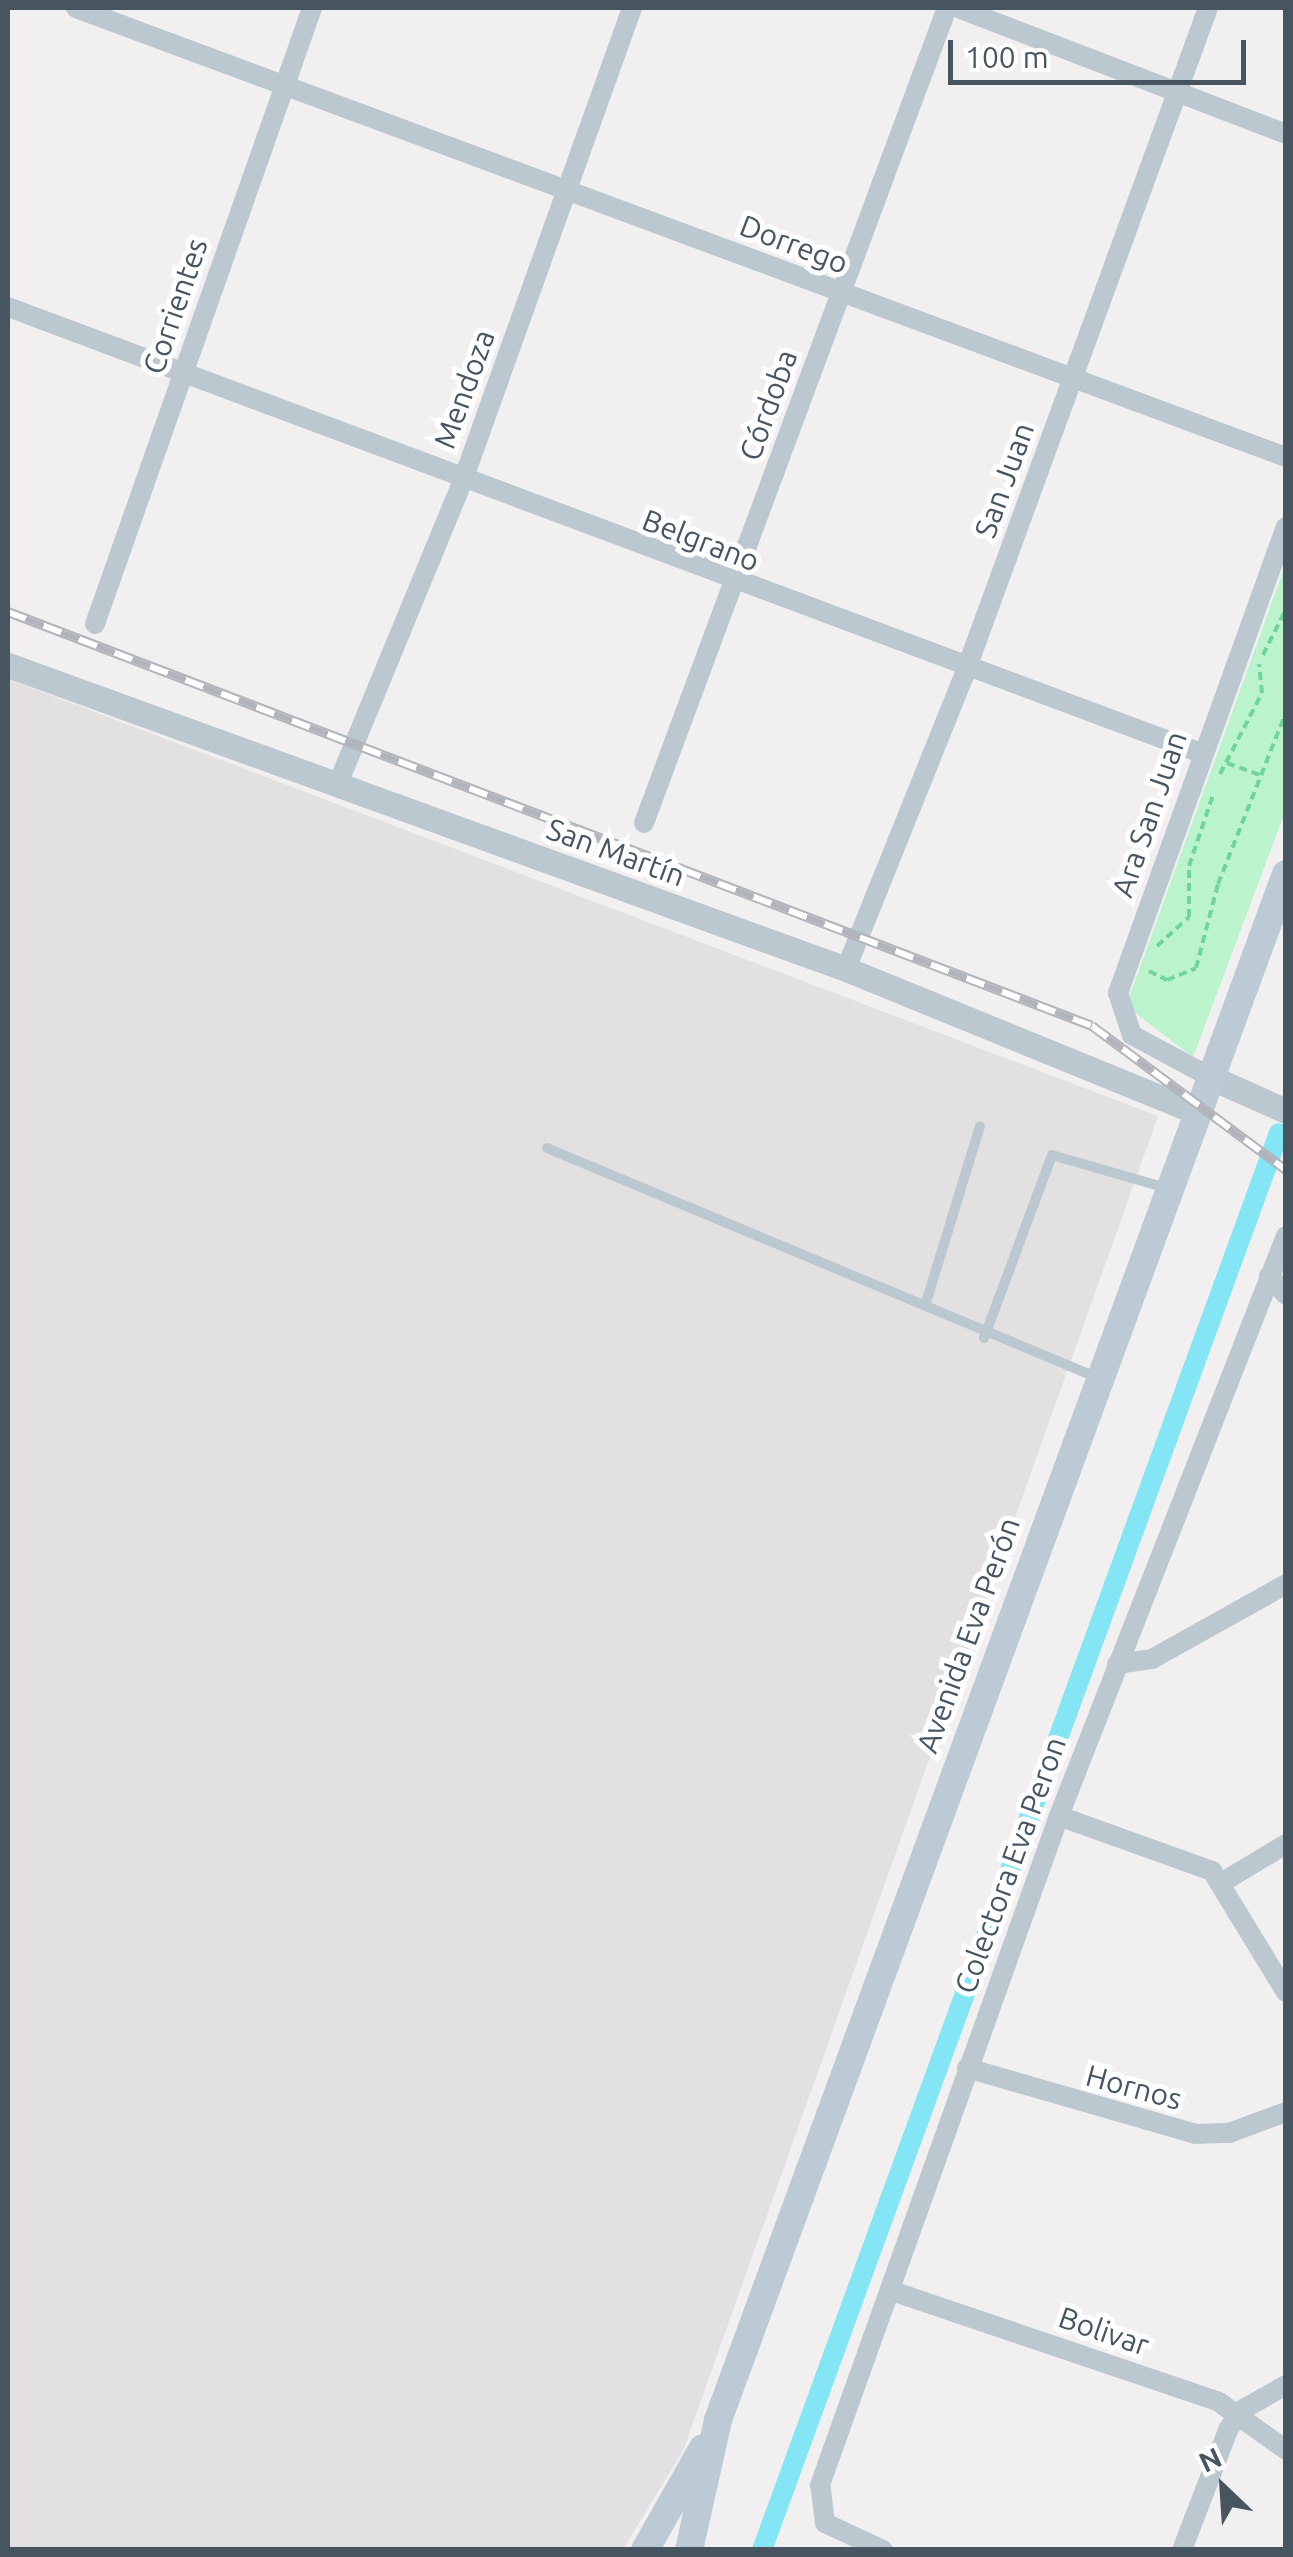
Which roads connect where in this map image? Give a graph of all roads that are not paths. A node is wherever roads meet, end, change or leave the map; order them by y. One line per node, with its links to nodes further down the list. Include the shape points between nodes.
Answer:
1 (76, 8): 7 (street, Dorrego)
2 (312, 8): 7 (street, Corrientes)
3 (632, 8): 10 (street, Mendoza)
4 (947, 8): 11 (street, Córdoba)
5 (958, 8): 8 (street)
6 (1208, 8): 8 (street, San Juan)
7 (282, 86): 10 (street, Dorrego); 13 (street, Corrientes)
8 (1177, 92): 9 (street); 14 (street, San Juan)
9 (1286, 134)
10 (568, 190): 11 (street, Dorrego); 16 (street, Mendoza)
11 (840, 294): 14 (street, Dorrego); 18 (street, Córdoba)
12 (8, 308): 13 (street, Belgrano)
13 (182, 376): 16 (street, Belgrano); 19 (street, Corrientes)
14 (1072, 381): 15 (street, Dorrego); 21 (street, San Juan)
15 (1286, 457)
16 (463, 480): 18 (street, Belgrano); 23 (street, Mendoza)
17 (1286, 528): 22 (street, Ara San Juan)
18 (734, 585): 21 (street, Belgrano); 24 (street, Córdoba)
19 (95, 624)
20 (8, 665): 23 (street, San Martín)
21 (966, 670): 22 (street, Belgrano); 26 (street, San Juan)
22 (1201, 753): 27 (street, Ara San Juan, via 1117,1008 1132,1035)
23 (337, 786): 26 (street, San Martín)
24 (644, 823)
25 (1286, 874): 27 (main road, Avenida Eva Perón)
26 (846, 969): 29 (street, San Martín)
27 (1210, 1077): 28 (street); 29 (main road, Avenida Eva Perón)
28 (1286, 1111)
29 (1197, 1112): 32 (main road, Avenida Eva Perón)
30 (980, 1126): 36 (lane)
31 (547, 1148): 36 (lane)
32 (1166, 1188): 37 (lane, via 1052,1155); 38 (main road, Avenida Eva Perón)
33 (1286, 1236): 34 (street, Colectora Eva Peron)
34 (1269, 1276): 35 (street); 40 (street, Colectora Eva Peron)
35 (1286, 1295)
36 (925, 1306): 37 (lane)
37 (984, 1338): 38 (lane)
38 (1096, 1377): 50 (main road, Avenida Eva Perón)
39 (1286, 1584): 40 (street, via 1152,1659)
40 (1117, 1664): 41 (street, Colectora Eva Peron)
41 (1059, 1816): 43 (street, via 1194,1860); 45 (street, Colectora Eva Peron)
42 (1286, 1844): 43 (street)
43 (1221, 1883): 44 (street)
44 (1286, 1992)
45 (966, 2068): 46 (street, Hornos, via 1195,2134); 47 (street, Colectora Eva Peron)
46 (1286, 2112)
47 (892, 2291): 49 (street, Bolivar); 54 (street, Colectora Eva Peron, via 820,2485 825,2522)
48 (1286, 2385): 49 (street)
49 (1240, 2411): 51 (street, Bolivar); 55 (street)
50 (718, 2420): 52 (main road, Avenida Eva Perón); 53 (main road, Avenida Eva Perón)
51 (1286, 2450)
52 (645, 2550)
53 (688, 2550)
54 (883, 2550)
55 (1182, 2550)

